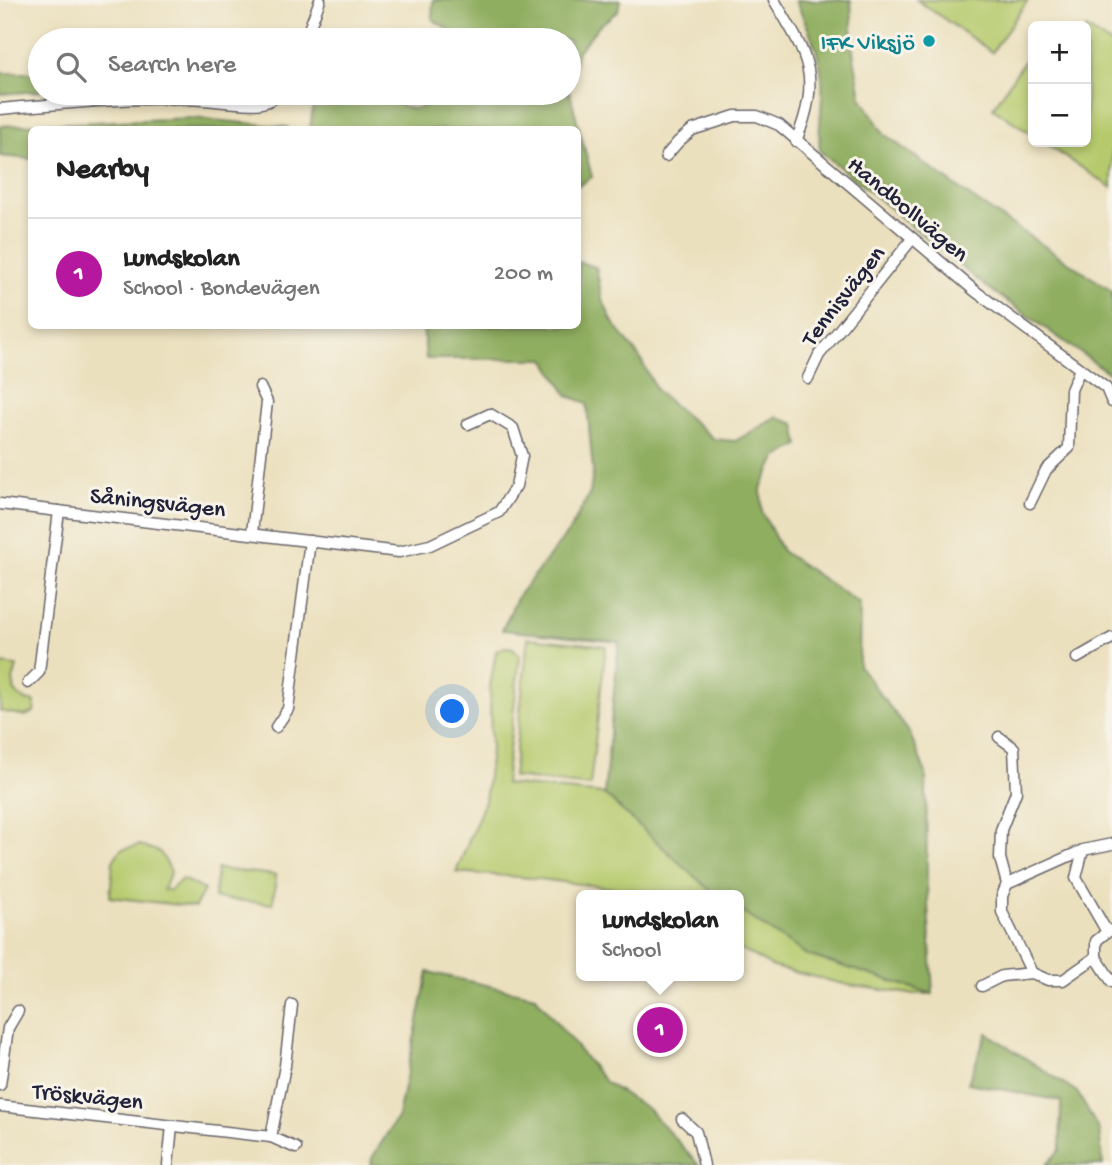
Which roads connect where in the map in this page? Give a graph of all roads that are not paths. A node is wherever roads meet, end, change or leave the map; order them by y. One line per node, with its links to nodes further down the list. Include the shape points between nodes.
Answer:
1 (320, 0): 3 (street)
2 (774, 0): 6 (street, via 800,42 809,67 807,113)
3 (309, 28)
4 (69, 105): 5 (street)
5 (0, 109)
6 (796, 141): 7 (street, Handbollvägen, via 779,125 757,116 735,116 692,130); 8 (street, Handbollvägen)
7 (666, 156)
8 (912, 239): 9 (street, Handbollvägen); 10 (street, Tennisvägen, via 819,355)
9 (1080, 369): 12 (street, Handbollvägen, via 1106,388); 14 (street, via 1071,390 1069,448 1046,470)
10 (808, 378)
11 (260, 387): 17 (street, Såningsvägen, via 267,402)
12 (1112, 402)
13 (468, 424): 18 (street, Såningsvägen, via 489,414 513,428 522,456 516,486 499,512 430,545 399,552)
14 (1030, 503)
15 (0, 504): 16 (street, Såningsvägen)
16 (59, 511): 17 (street, Såningsvägen); 21 (street, Såningsvägen, via 39,672)
17 (252, 533): 18 (street, Såningsvägen)
18 (310, 541): 22 (street, via 288,709)
19 (1112, 638): 20 (street)
20 (1077, 658)
21 (28, 683)
22 (276, 727)
23 (999, 737): 26 (street, via 1014,748 1016,792 1001,830 1000,858)
24 (1112, 844): 25 (street)
25 (1083, 850): 26 (street); 27 (street, via 1076,878)
26 (1007, 884): 29 (street, via 1002,912)
27 (1110, 931): 28 (street, via 1096,941)
28 (1096, 957): 29 (street, via 1063,980 1048,981); 30 (street)
29 (1032, 973): 31 (street, via 1002,976)
30 (1112, 982)
31 (982, 986)
32 (292, 1005): 38 (street)
33 (18, 1010): 34 (street, Tröskvägen, via 8,1028)
34 (0, 1086)
35 (0, 1106): 37 (street, Tröskvägen)
36 (682, 1119): 41 (street, via 696,1132)
37 (172, 1126): 38 (street, Tröskvägen); 40 (street, Tröskvägen)
38 (271, 1137): 39 (street, Tröskvägen)
39 (296, 1149)
40 (168, 1165)
41 (704, 1165)

